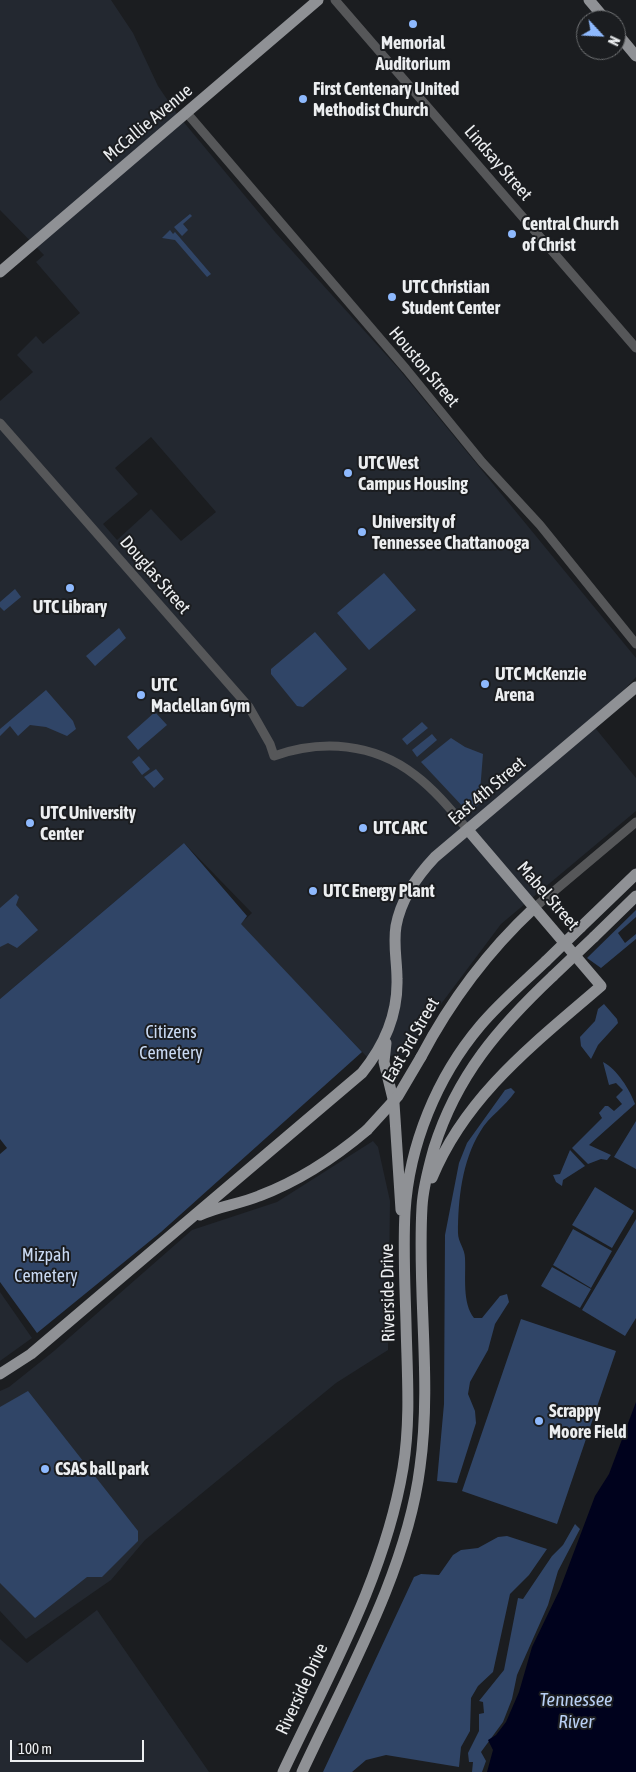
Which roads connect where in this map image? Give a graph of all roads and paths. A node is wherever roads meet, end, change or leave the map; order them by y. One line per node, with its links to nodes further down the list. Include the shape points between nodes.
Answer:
1 (318, 0): 7 (main road, McCallie Avenue)
2 (335, 0): 9 (street, Lindsay Street)
3 (589, 0): 4 (main road)
4 (598, 10)
5 (626, 44): 6 (main road)
6 (636, 56)
7 (186, 112): 8 (main road, McCallie Avenue); 11 (street, Houston Street, via 482,462 540,525)
8 (0, 272)
9 (636, 348)
10 (0, 423): 14 (street, Douglas Street, via 249,707 274,756 297,748 322,745 348,747 377,755 415,774)
11 (636, 644)
12 (636, 687): 14 (main road, East 4th Street)
13 (636, 822): 17 (street, East 3rd Street)
14 (468, 830): 17 (main road, Mabel Street); 18 (main road, East 4th Street, via 421,872 401,910 395,935 397,985)
15 (636, 874): 23 (main road, Riverside Drive, bridge, via 480,1025 438,1090 422,1128 411,1170 405,1211)
16 (636, 896): 21 (main road, Riverside Drive, bridge, via 500,1029 472,1065 442,1122 429,1164)
17 (534, 908): 21 (main road, Mabel Street, via 601,986 483,1092 443,1153); 22 (main road, East 3rd Street, bridge, via 469,980 443,1017 398,1096 366,1130 331,1159 296,1180 258,1197 207,1212)
18 (394, 1015): 19 (main road, via 384,1055); 20 (main road, East 4th Street, via 380,1048)
19 (388, 1079): 20 (main road, via 370,1072); 23 (main road, via 394,1103)
20 (353, 1082): 22 (main road, East 3rd Street)
21 (422, 1206): 26 (main road, Riverside Drive, via 424,1409 420,1467 410,1517 394,1569)
22 (182, 1227): 24 (main road, East 3rd Street, via 31,1354)
23 (405, 1262): 25 (main road, Riverside Drive, via 408,1428 393,1514 363,1599)
24 (0, 1374)
25 (283, 1772)
26 (302, 1772)

